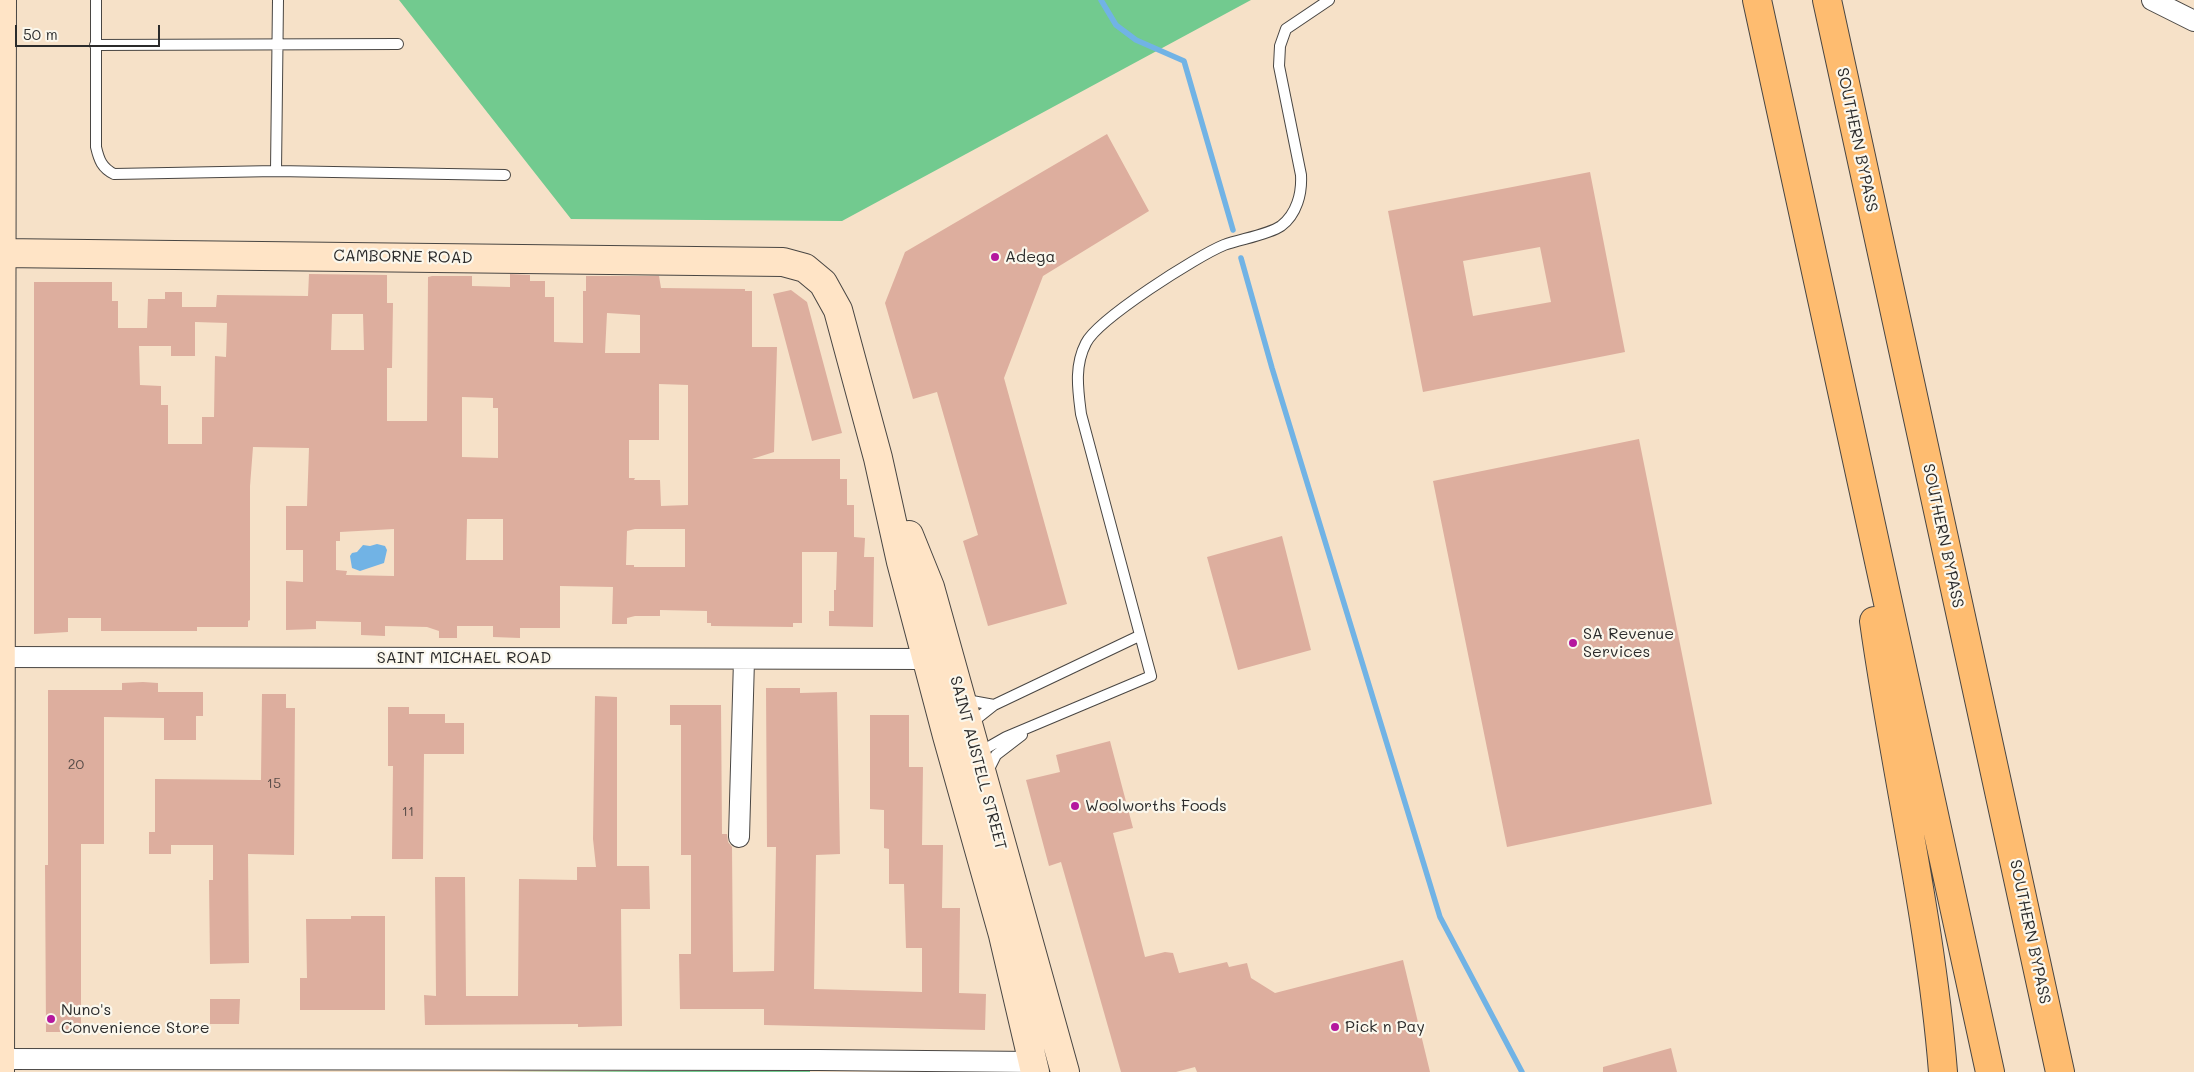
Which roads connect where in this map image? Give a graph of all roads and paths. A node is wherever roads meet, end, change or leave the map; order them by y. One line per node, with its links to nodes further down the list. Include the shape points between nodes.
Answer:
1 (2, 0): 14 (street)
2 (96, 0): 10 (lane)
3 (278, 0): 11 (lane)
4 (1329, 0): 17 (lane, via 1286,29 1280,46 1278,66 1297,148 1302,189 1290,217 1280,227 1222,246 1162,281 1105,320 1086,343 1076,378 1080,414)
5 (1757, 0): 16 (highway)
6 (1827, 0): 34 (highway, SOUTHERN BYPASS)
7 (2152, 0): 8 (street)
8 (2194, 22)
9 (398, 44): 11 (lane)
10 (95, 45): 11 (lane); 12 (lane, via 96,147 99,161 106,170 128,175)
11 (278, 45): 12 (lane)
12 (276, 171): 13 (lane)
13 (506, 175)
14 (0, 253): 15 (street, CAMBORNE ROAD, via 783,262); 18 (street)
15 (805, 268): 20 (street, SAINT AUSTELL STREET, via 823,283 838,310 878,458 901,562)
16 (1849, 428): 32 (highway, via 1878,648 1926,926); 33 (highway)
17 (1139, 636): 21 (lane); 22 (lane, via 1151,676)
18 (1, 657): 19 (street, SAINT MICHAEL ROAD); 27 (street)
19 (744, 660): 20 (street, SAINT MICHAEL ROAD); 26 (street)
20 (939, 662): 21 (lane, via 972,701); 23 (street, SAINT AUSTELL STREET)
21 (994, 705): 23 (lane)
22 (1036, 725): 24 (lane, via 1006,737); 25 (lane, via 992,761 988,769 987,789)
23 (958, 731): 24 (street, SAINT AUSTELL STREET)
24 (966, 760): 25 (street, SAINT AUSTELL STREET); 29 (street, SAINT AUSTELL STREET)
25 (991, 813): 31 (street, SAINT AUSTELL STREET)
26 (739, 837)
27 (0, 1059): 28 (street); 30 (street)
28 (818, 1066): 29 (street)
29 (1034, 1067)
30 (0, 1072)
31 (1065, 1072)
32 (1943, 1072)
33 (1990, 1072)
34 (2060, 1072)

